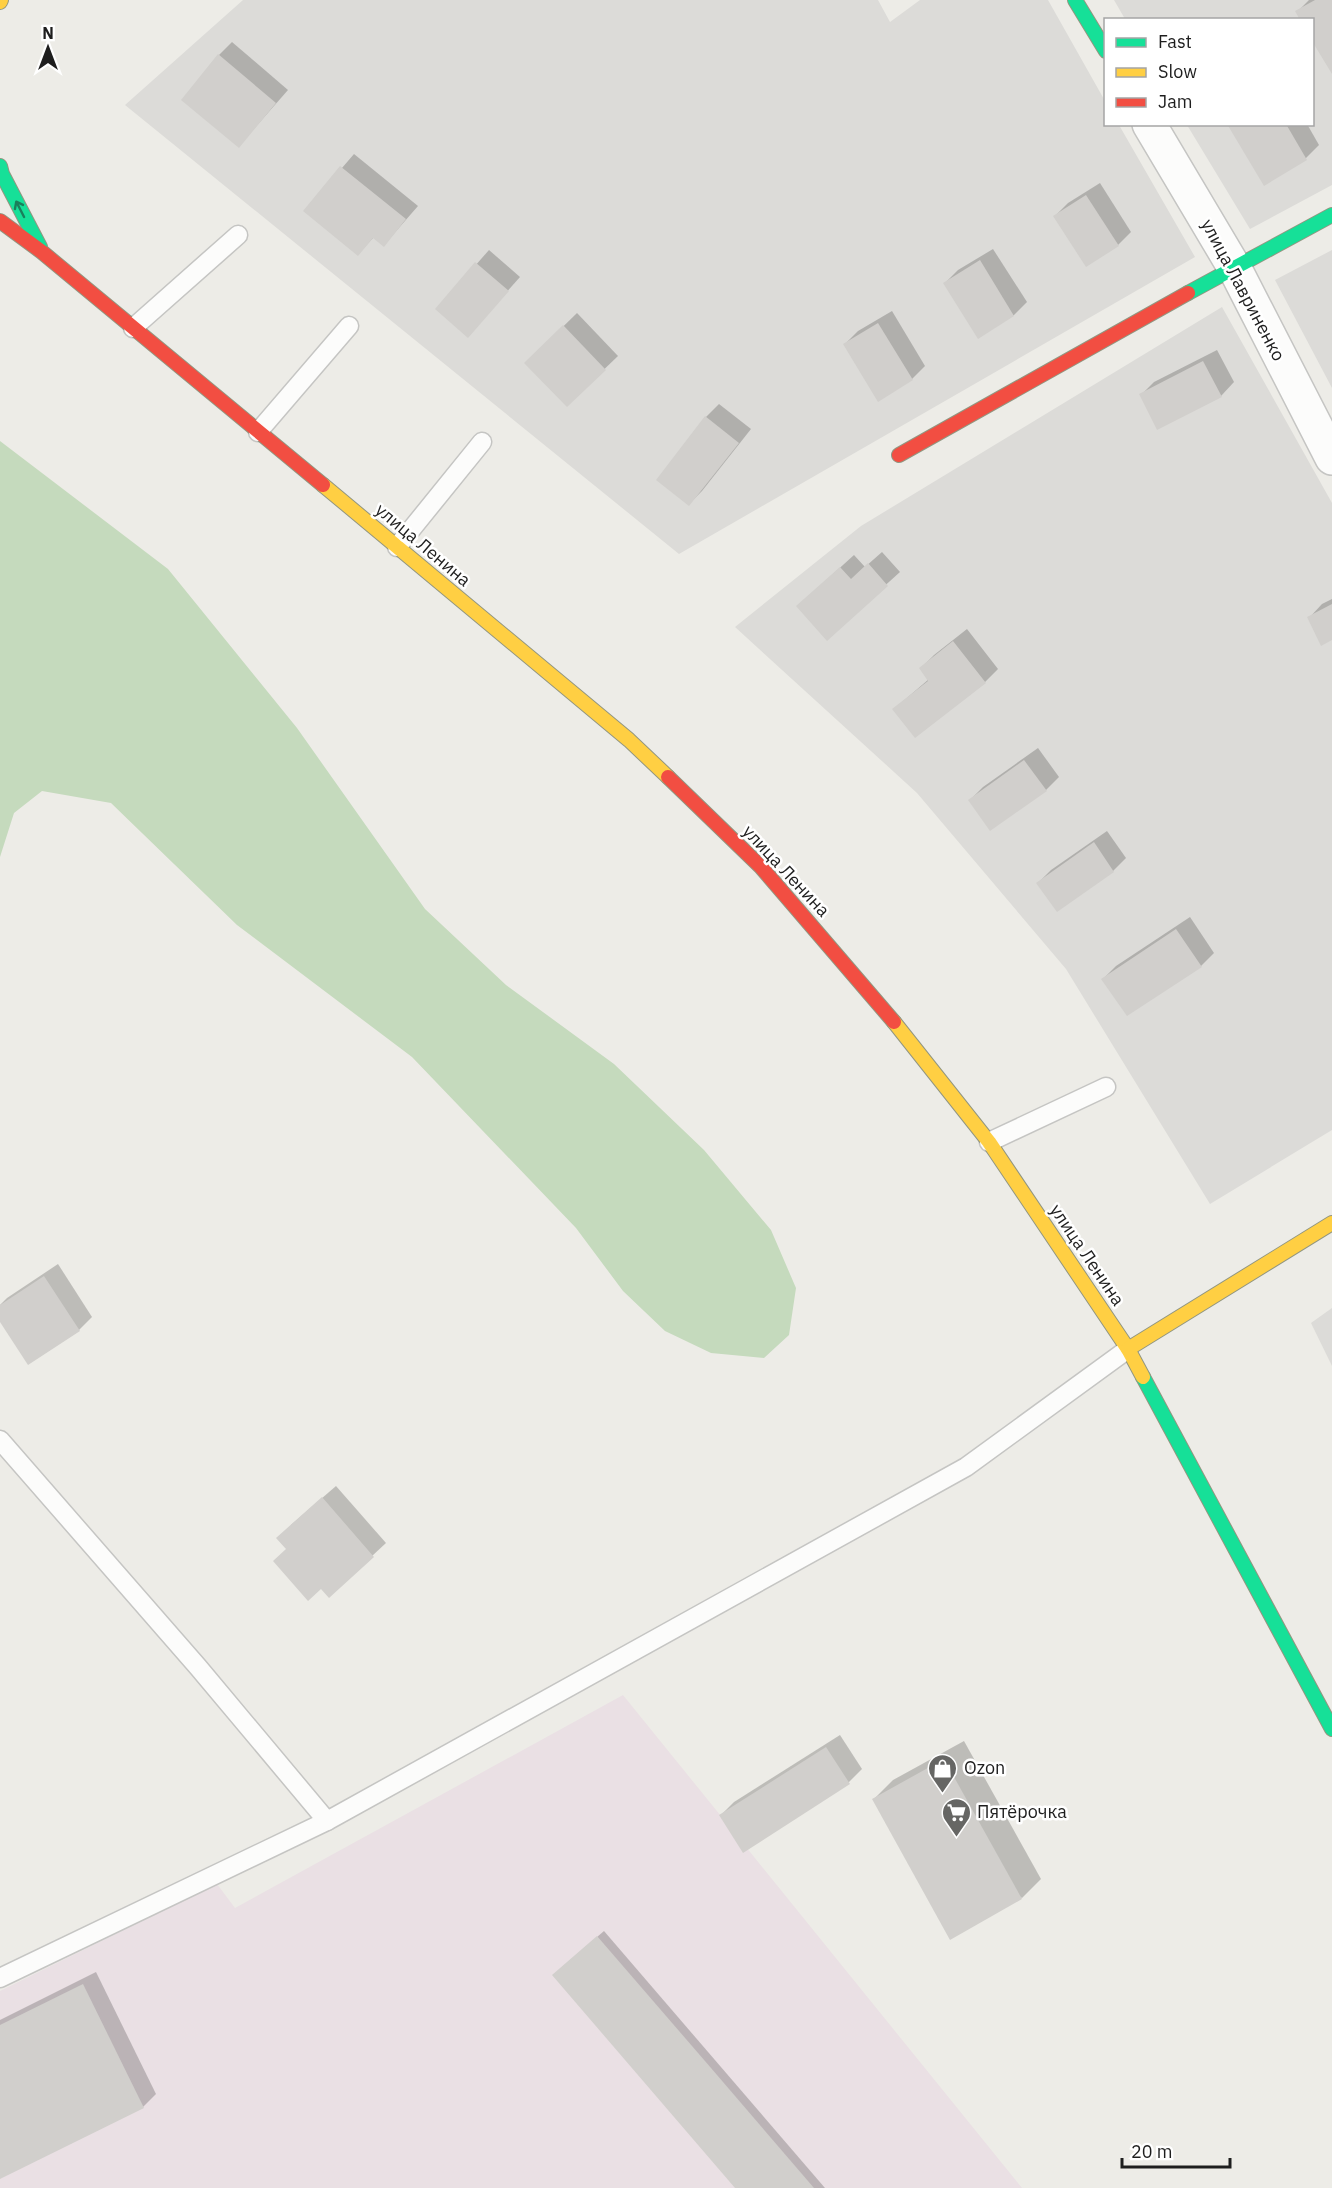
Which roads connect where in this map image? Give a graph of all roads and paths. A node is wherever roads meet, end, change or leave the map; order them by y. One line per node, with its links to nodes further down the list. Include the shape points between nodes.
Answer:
1 (1075, 0): 2 (main road)
2 (1104, 48)
3 (1150, 126): 9 (street, улица Лавриненко)
4 (0, 166): 8 (main road, one-way to 4)
5 (1332, 215): 9 (main road)
6 (0, 221): 8 (main road, улица Ленина)
7 (238, 235): 11 (lane)
8 (42, 252): 11 (main road, улица Ленина)
9 (1234, 267): 14 (main road); 15 (street, улица Лавриненко)
10 (349, 326): 12 (lane)
11 (133, 328): 12 (main road, улица Ленина)
12 (258, 432): 16 (main road, улица Ленина)
13 (482, 442): 16 (lane)
14 (899, 455)
15 (1332, 458)
16 (397, 547): 18 (main road, улица Ленина, via 629,740 761,867 869,991)
17 (1106, 1088): 18 (lane)
18 (989, 1142): 20 (main road, улица Ленина)
19 (1332, 1222): 20 (main road)
20 (1128, 1349): 22 (main road, улица Ленина); 23 (lane, via 966,1467)
21 (0, 1440): 23 (lane)
22 (1332, 1729)
23 (327, 1821): 24 (lane)
24 (0, 1978)

